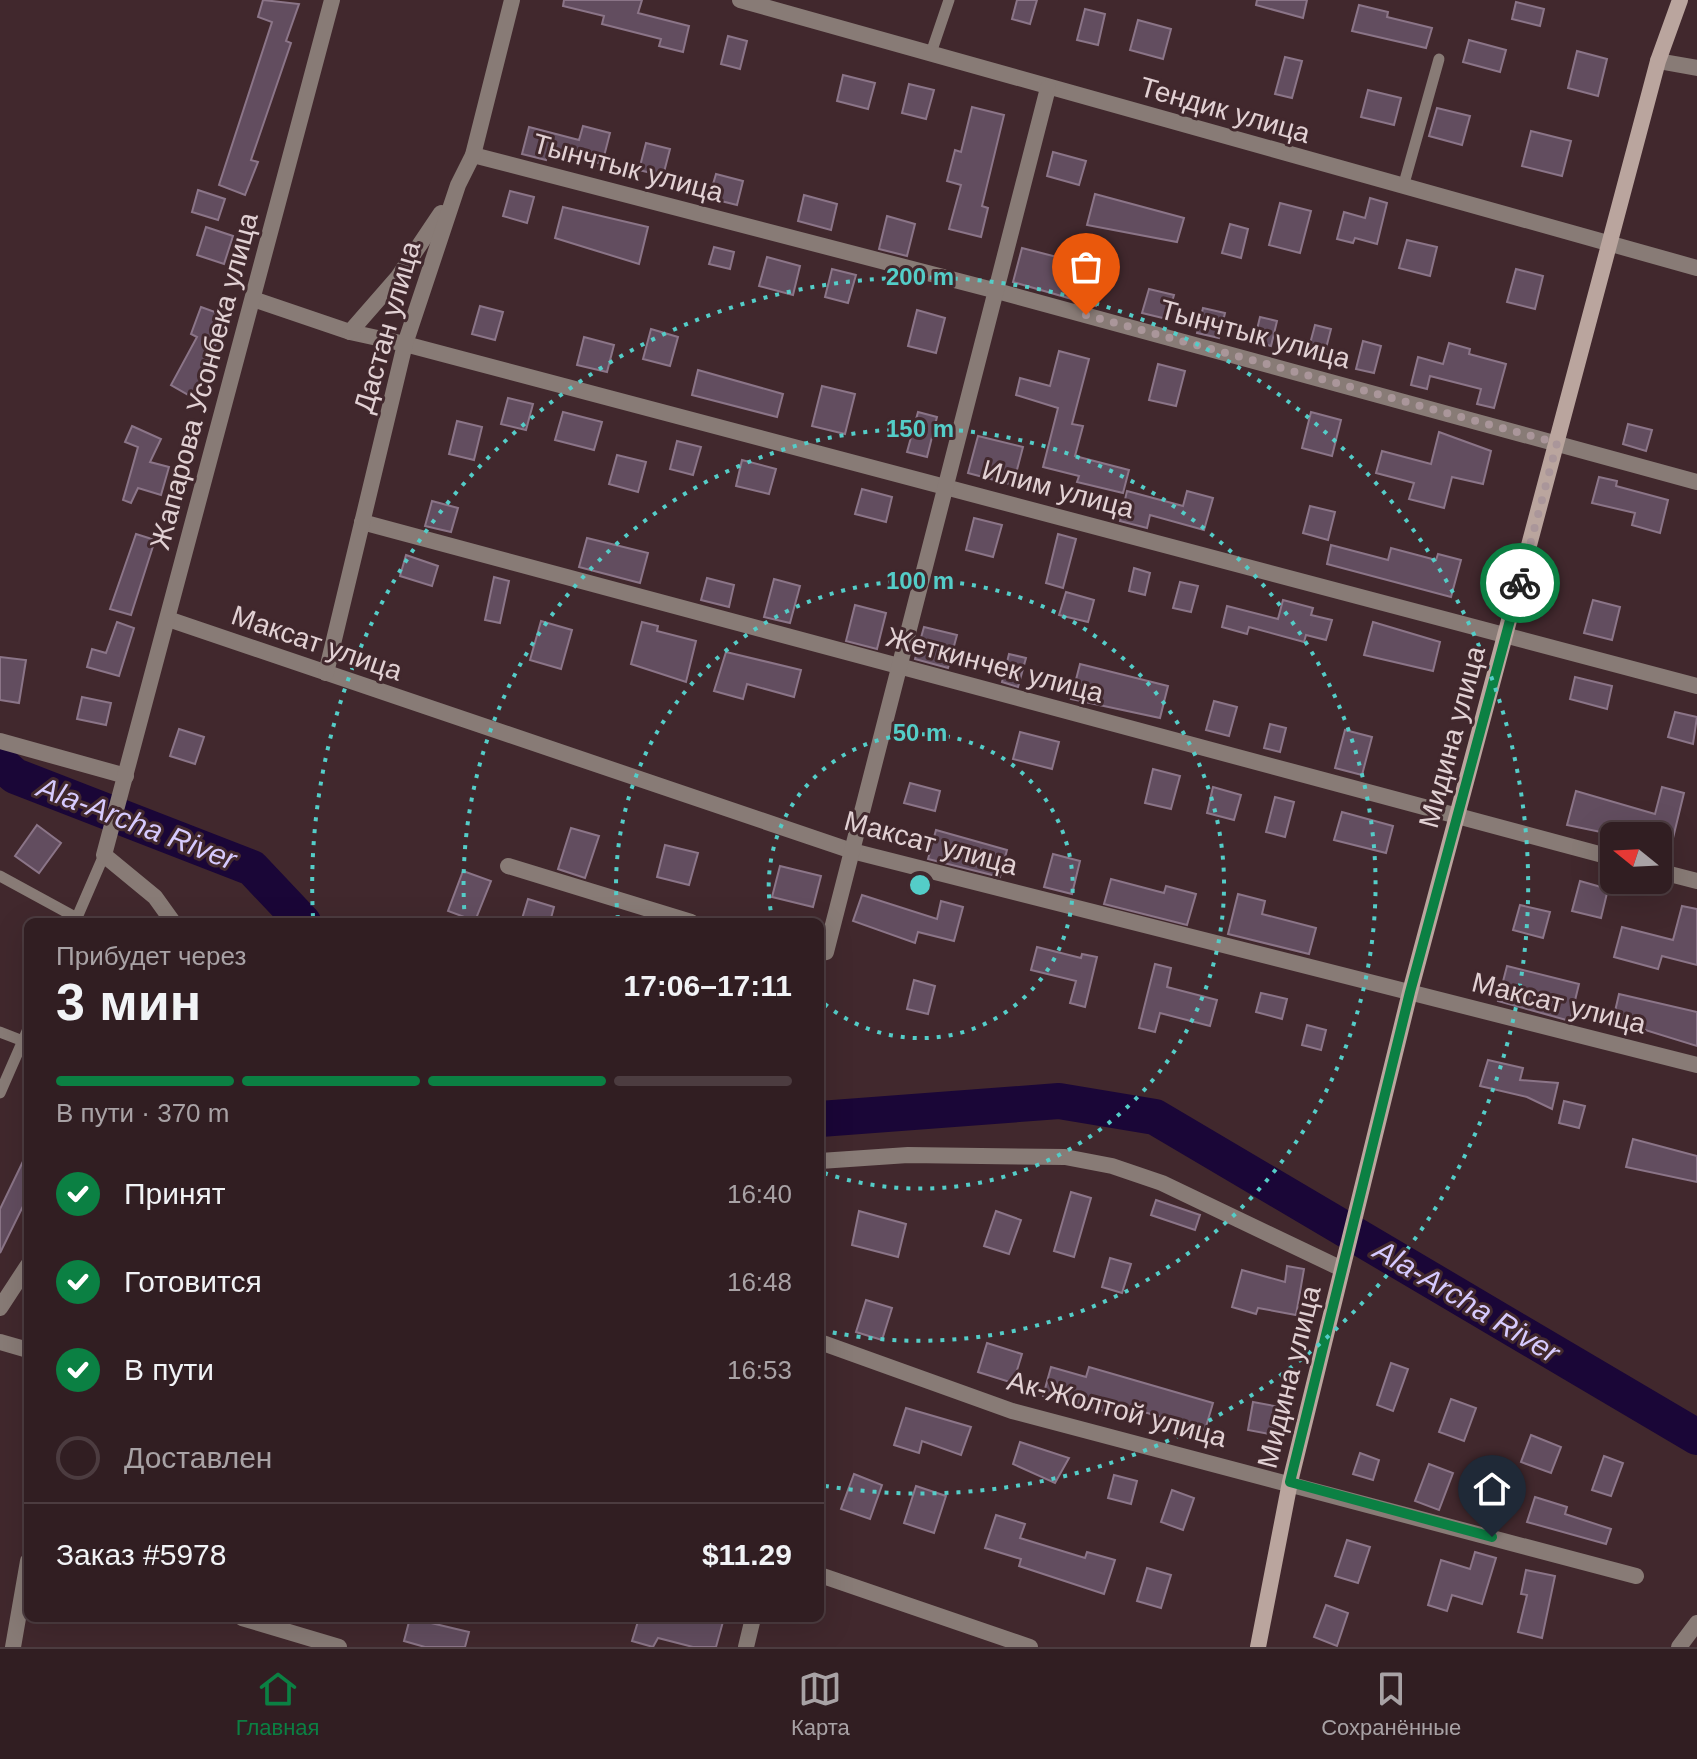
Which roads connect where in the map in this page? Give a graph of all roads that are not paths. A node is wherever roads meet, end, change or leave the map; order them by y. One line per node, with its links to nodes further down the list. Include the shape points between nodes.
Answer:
1 (332, 0): 19 (street, Жапарова Усонбека улица)
2 (512, 0): 13 (street, Дастан улица)
3 (740, 0): 7 (street, Тендик улица)
4 (811, 0): 7 (street)
5 (949, 0): 8 (lane)
6 (1680, 0): 10 (street, Мидина улица)
7 (806, 17): 8 (street, Тендик улица)
8 (931, 53): 12 (street, Тендик улица)
9 (1439, 59): 15 (lane)
10 (1658, 61): 11 (street); 16 (street, Мидина улица)
11 (1697, 68)
12 (1048, 88): 15 (street, Тендик улица); 18 (street)
13 (473, 155): 14 (street, Дастан улица); 18 (street, Тынчтык улица)
14 (458, 185): 20 (street, via 422,246); 21 (street, Дастан улица)
15 (1403, 187): 16 (street, Тендик улица)
16 (1610, 245): 17 (street, Тендик улица); 22 (street, Мидина улица)
17 (1697, 268)
18 (997, 291): 22 (street, Тынчтык улица); 24 (street)
19 (253, 299): 20 (street, Илим улица); 26 (street, Жапарова Усонбека улица)
20 (350, 332): 21 (street, Илим улица)
21 (405, 344): 24 (street, Илим улица); 25 (street, Дастан улица)
22 (1557, 443): 23 (street, Тынчтык улица); 27 (street, Мидина улица)
23 (1697, 482)
24 (947, 487): 27 (street, Илим улица); 28 (street)
25 (362, 522): 28 (street, Жеткинчек улица); 29 (street, Дастан улица)
26 (168, 619): 29 (street, Максат улица); 32 (street, Жапарова Усонбека улица)
27 (1506, 634): 30 (street, Илим улица); 33 (street, Мидина улица)
28 (900, 667): 33 (street, Жеткинчек улица); 34 (street)
29 (326, 673): 34 (street, Максат улица)
30 (1697, 686)
31 (0, 741): 32 (street)
32 (126, 776): 36 (street, Жапарова Усонбека улица)
33 (1458, 815): 35 (street, Жеткинчек улица); 46 (street, Мидина улица)
34 (852, 851): 45 (street); 46 (street, Максат улица)
35 (1600, 854)
36 (104, 855): 42 (lane); 43 (street, via 155,897)
37 (508, 866): 44 (street)
38 (1672, 875): 40 (street)
39 (0, 876): 41 (lane)
40 (1697, 881)
41 (73, 918)
42 (77, 918)
43 (170, 918)
44 (678, 918)
45 (824, 952)
46 (1410, 992): 49 (street, Максат улица); 52 (street, Мидина улица)
47 (0, 1032): 48 (lane)
48 (23, 1041): 50 (lane)
49 (1697, 1065)
50 (0, 1093)
51 (824, 1161): 52 (street, via 908,1155 1065,1157 1112,1166 1162,1183)
52 (1343, 1265): 58 (street, Мидина улица)
53 (24, 1271): 54 (street)
54 (0, 1308)
55 (0, 1342): 57 (street)
56 (824, 1343): 58 (street, Ак-Жолтой улица, via 1012,1411)
57 (24, 1349)
58 (1290, 1482): 60 (street, Ак-Жолтой улица); 69 (street, Мидина улица)
59 (824, 1576): 68 (street)
60 (1636, 1576)
61 (24, 1584): 65 (street)
62 (255, 1622): 66 (street)
63 (752, 1622): 67 (street)
64 (1697, 1623): 70 (street)
65 (13, 1647)
66 (339, 1647)
67 (746, 1647)
68 (1030, 1647)
69 (1258, 1647)
70 (1679, 1647)

